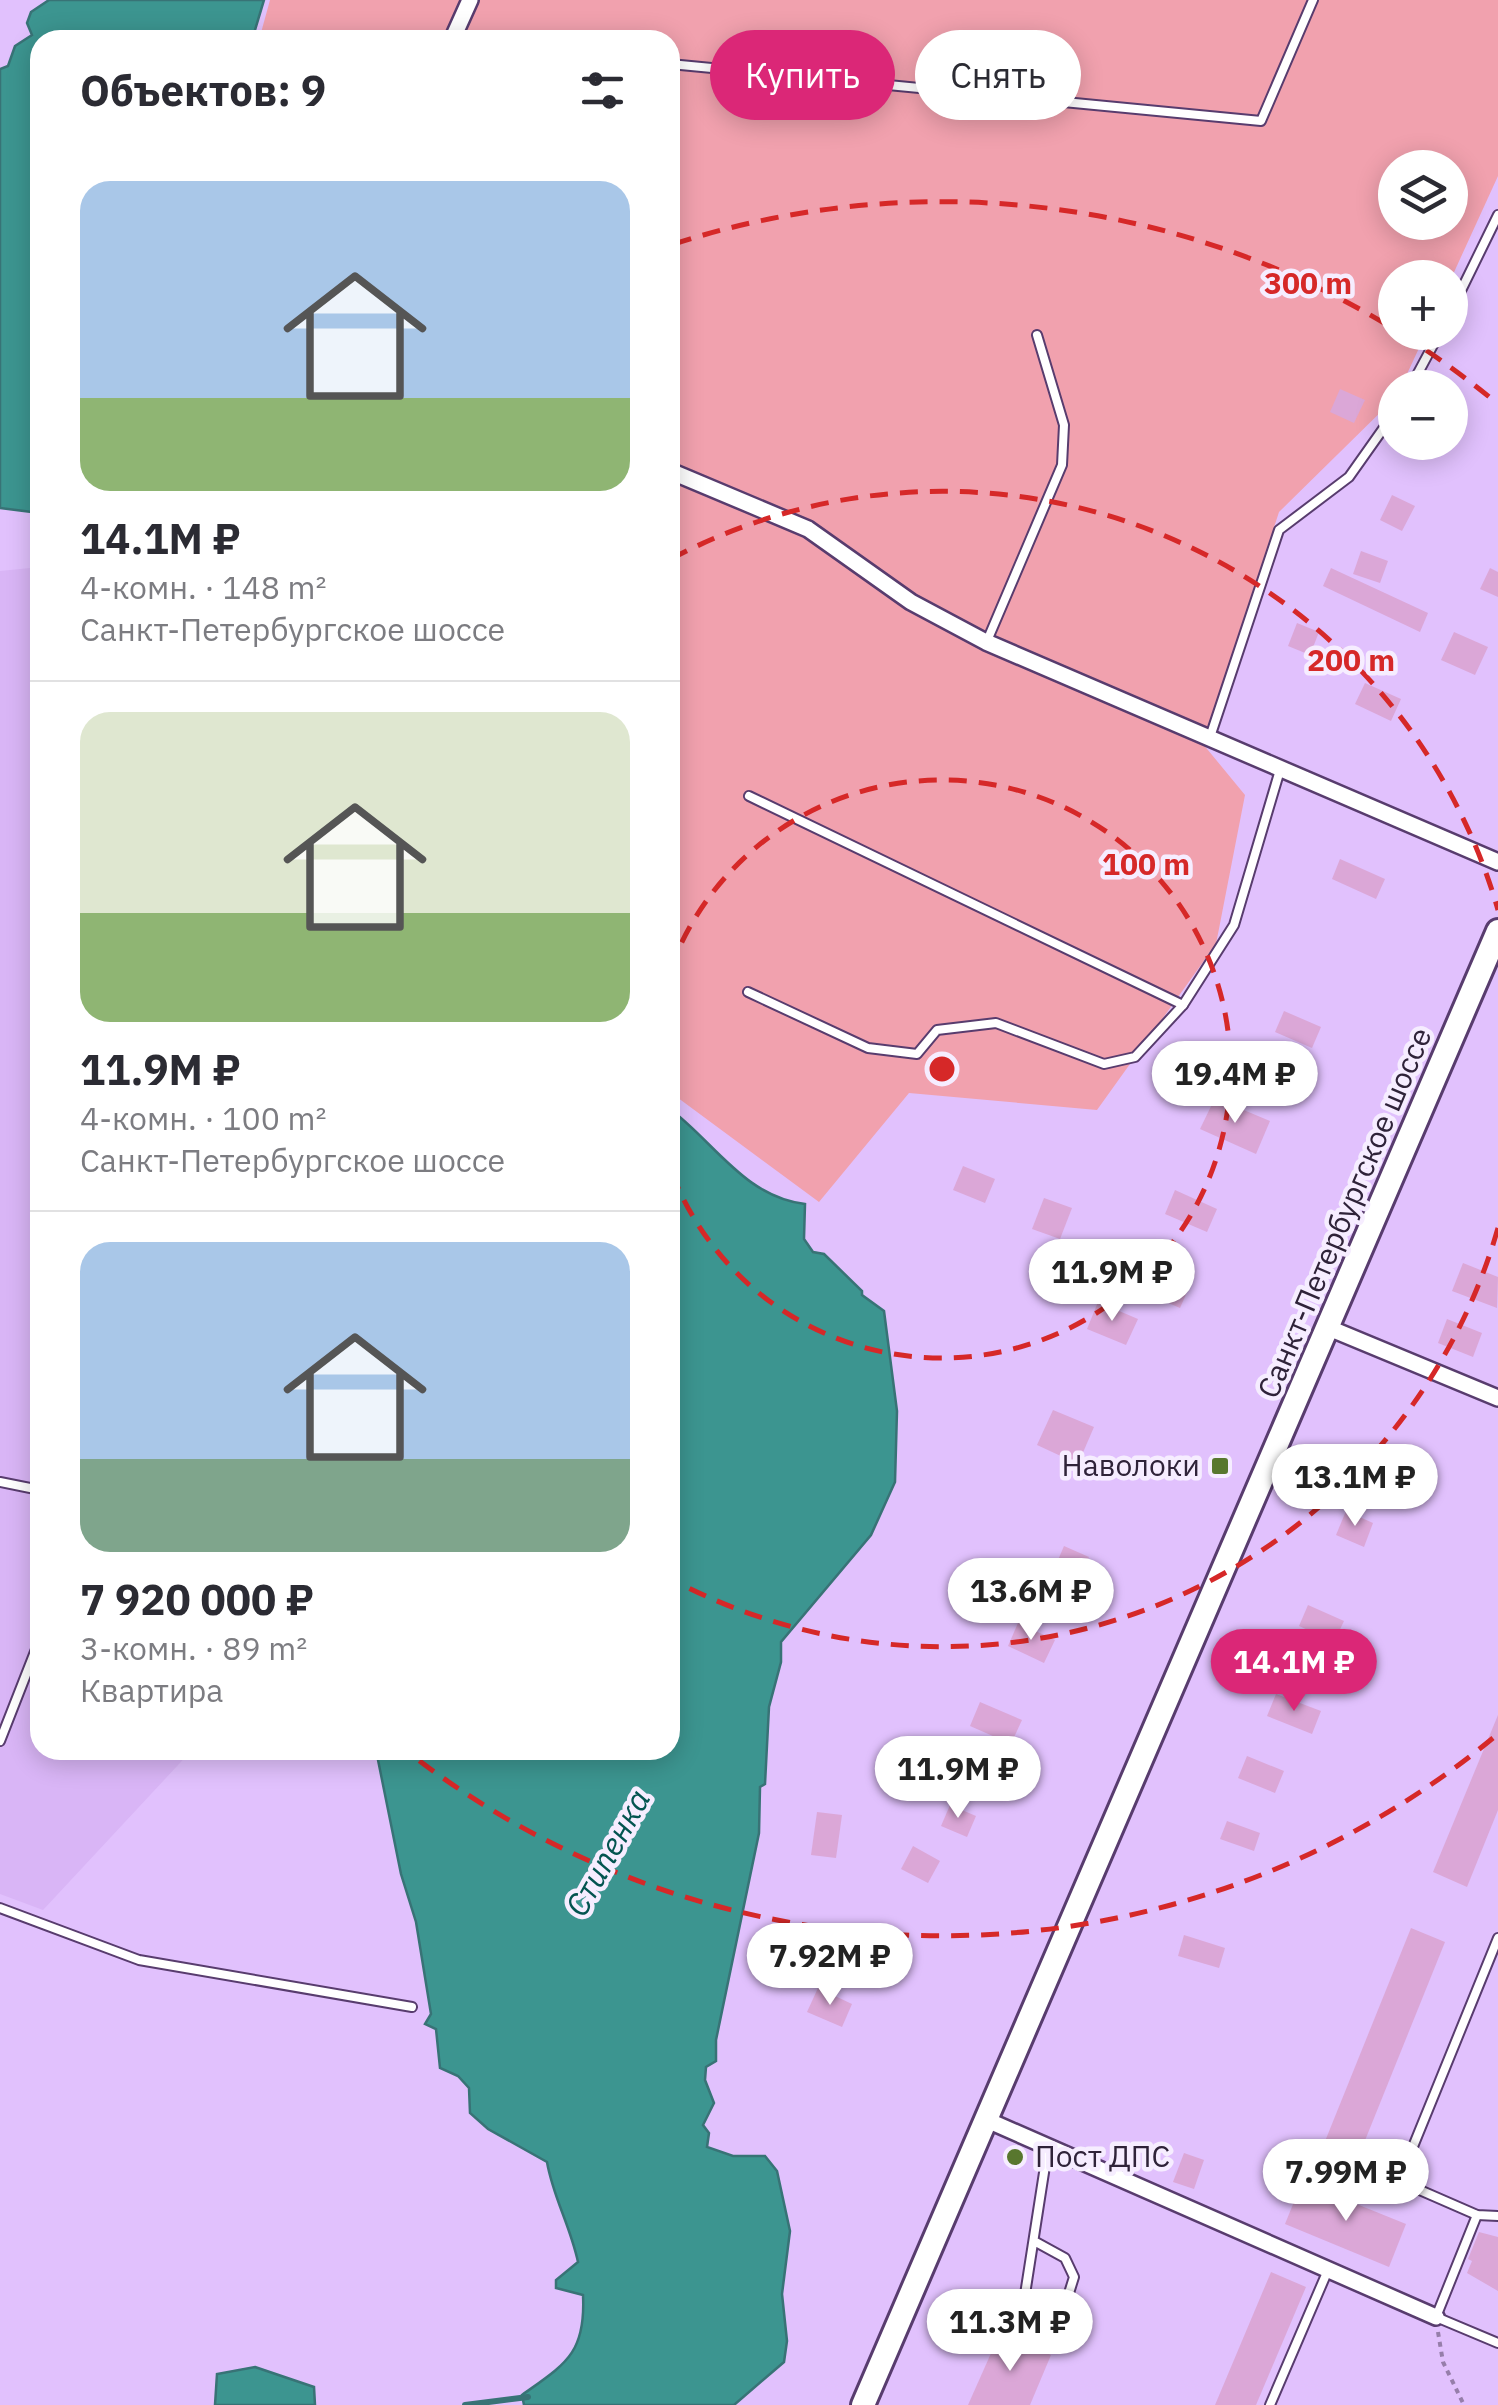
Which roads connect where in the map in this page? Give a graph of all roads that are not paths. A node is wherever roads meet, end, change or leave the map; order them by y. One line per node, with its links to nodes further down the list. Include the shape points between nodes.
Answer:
1 (470, 0): 3 (street)
2 (1313, 0): 4 (lane, via 1261,121)
3 (456, 30)
4 (680, 65)
5 (1498, 215): 6 (lane)
6 (1468, 277)
7 (1037, 335): 10 (lane, via 1064,424 1062,465)
8 (1378, 436): 11 (lane, via 1349,477 1279,530)
9 (680, 475): 10 (street, via 808,528 911,602)
10 (986, 642): 11 (street)
11 (1209, 739): 12 (street)
12 (1280, 770): 14 (street); 17 (lane, via 1234,925)
13 (749, 796): 17 (lane)
14 (1498, 862)
15 (1498, 930): 18 (main road, Санкт-Петербургское шоссе)
16 (748, 992): 17 (lane, via 868,1048 917,1054 937,1030 996,1023 1104,1064 1136,1057)
17 (1183, 1005)
18 (1329, 1328): 19 (street); 27 (main road, Санкт-Петербургское шоссе)
19 (1498, 1398)
20 (0, 1482): 21 (lane)
21 (30, 1488)
22 (30, 1664): 23 (lane)
23 (0, 1740)
24 (0, 1908): 26 (lane, via 138,1960)
25 (1498, 1938): 29 (lane, via 1399,2181)
26 (412, 2007)
27 (987, 2120): 28 (street); 35 (main road, Санкт-Петербургское шоссе)
28 (1048, 2147): 31 (lane); 32 (street)
29 (1477, 2215): 30 (lane); 33 (lane)
30 (1498, 2216)
31 (1034, 2240): 31 (lane, via 1021,2320 1056,2335 1074,2276 1065,2258)
32 (1328, 2270): 33 (street); 36 (lane)
33 (1436, 2317): 34 (lane)
34 (1498, 2343)
35 (864, 2403)
36 (1270, 2405)

